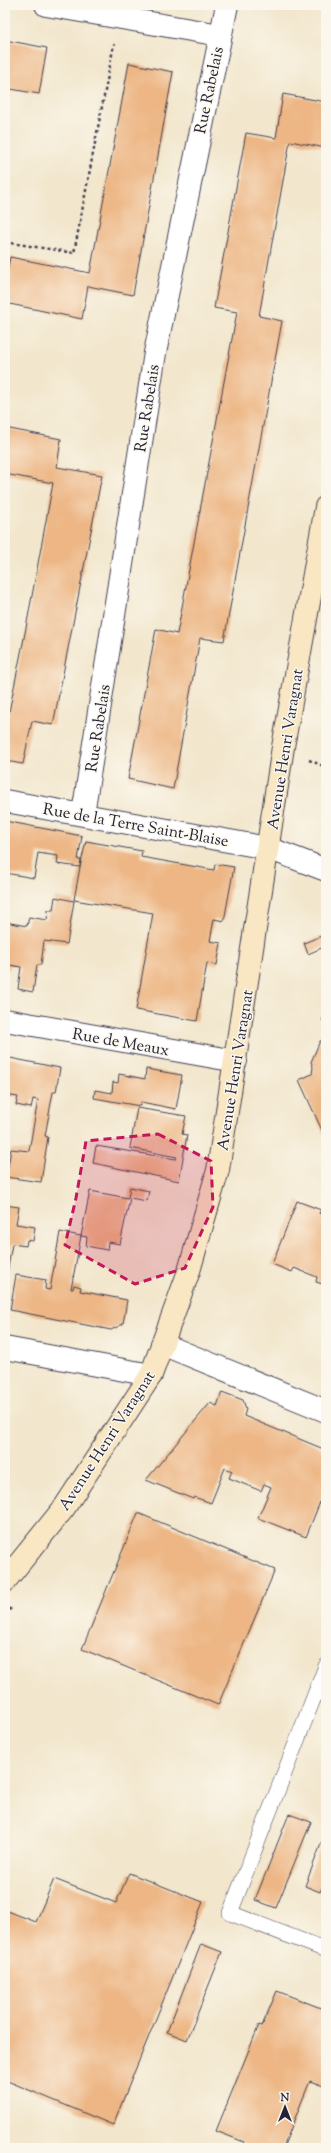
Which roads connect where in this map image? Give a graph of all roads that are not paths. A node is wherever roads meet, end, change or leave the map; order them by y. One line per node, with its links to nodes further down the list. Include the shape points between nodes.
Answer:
1 (46, 5): 3 (street)
2 (227, 5): 3 (street, Rue Rabelais)
3 (220, 35): 6 (street, Rue Rabelais, via 155,354)
4 (326, 507): 7 (street, Avenue Henri Varagnat)
5 (5, 801): 6 (street, Rue de la Terre Saint-Blaise)
6 (83, 814): 7 (street, Rue de la Terre Saint-Blaise)
7 (268, 848): 8 (street, Rue de la Terre Saint-Blaise); 10 (street, Avenue Henri Varagnat)
8 (326, 870)
9 (5, 1020): 10 (street, Rue de Meaux)
10 (236, 1061): 11 (street, Avenue Henri Varagnat, via 218,1170 189,1271)
11 (162, 1344): 13 (street, Avenue Henri Varagnat); 14 (street)
12 (5, 1348): 13 (street)
13 (151, 1375): 15 (street, Avenue Henri Varagnat, via 64,1508)
14 (326, 1411)
15 (5, 1580)
16 (326, 1666): 17 (lane, via 230,1913)
17 (326, 1950)

